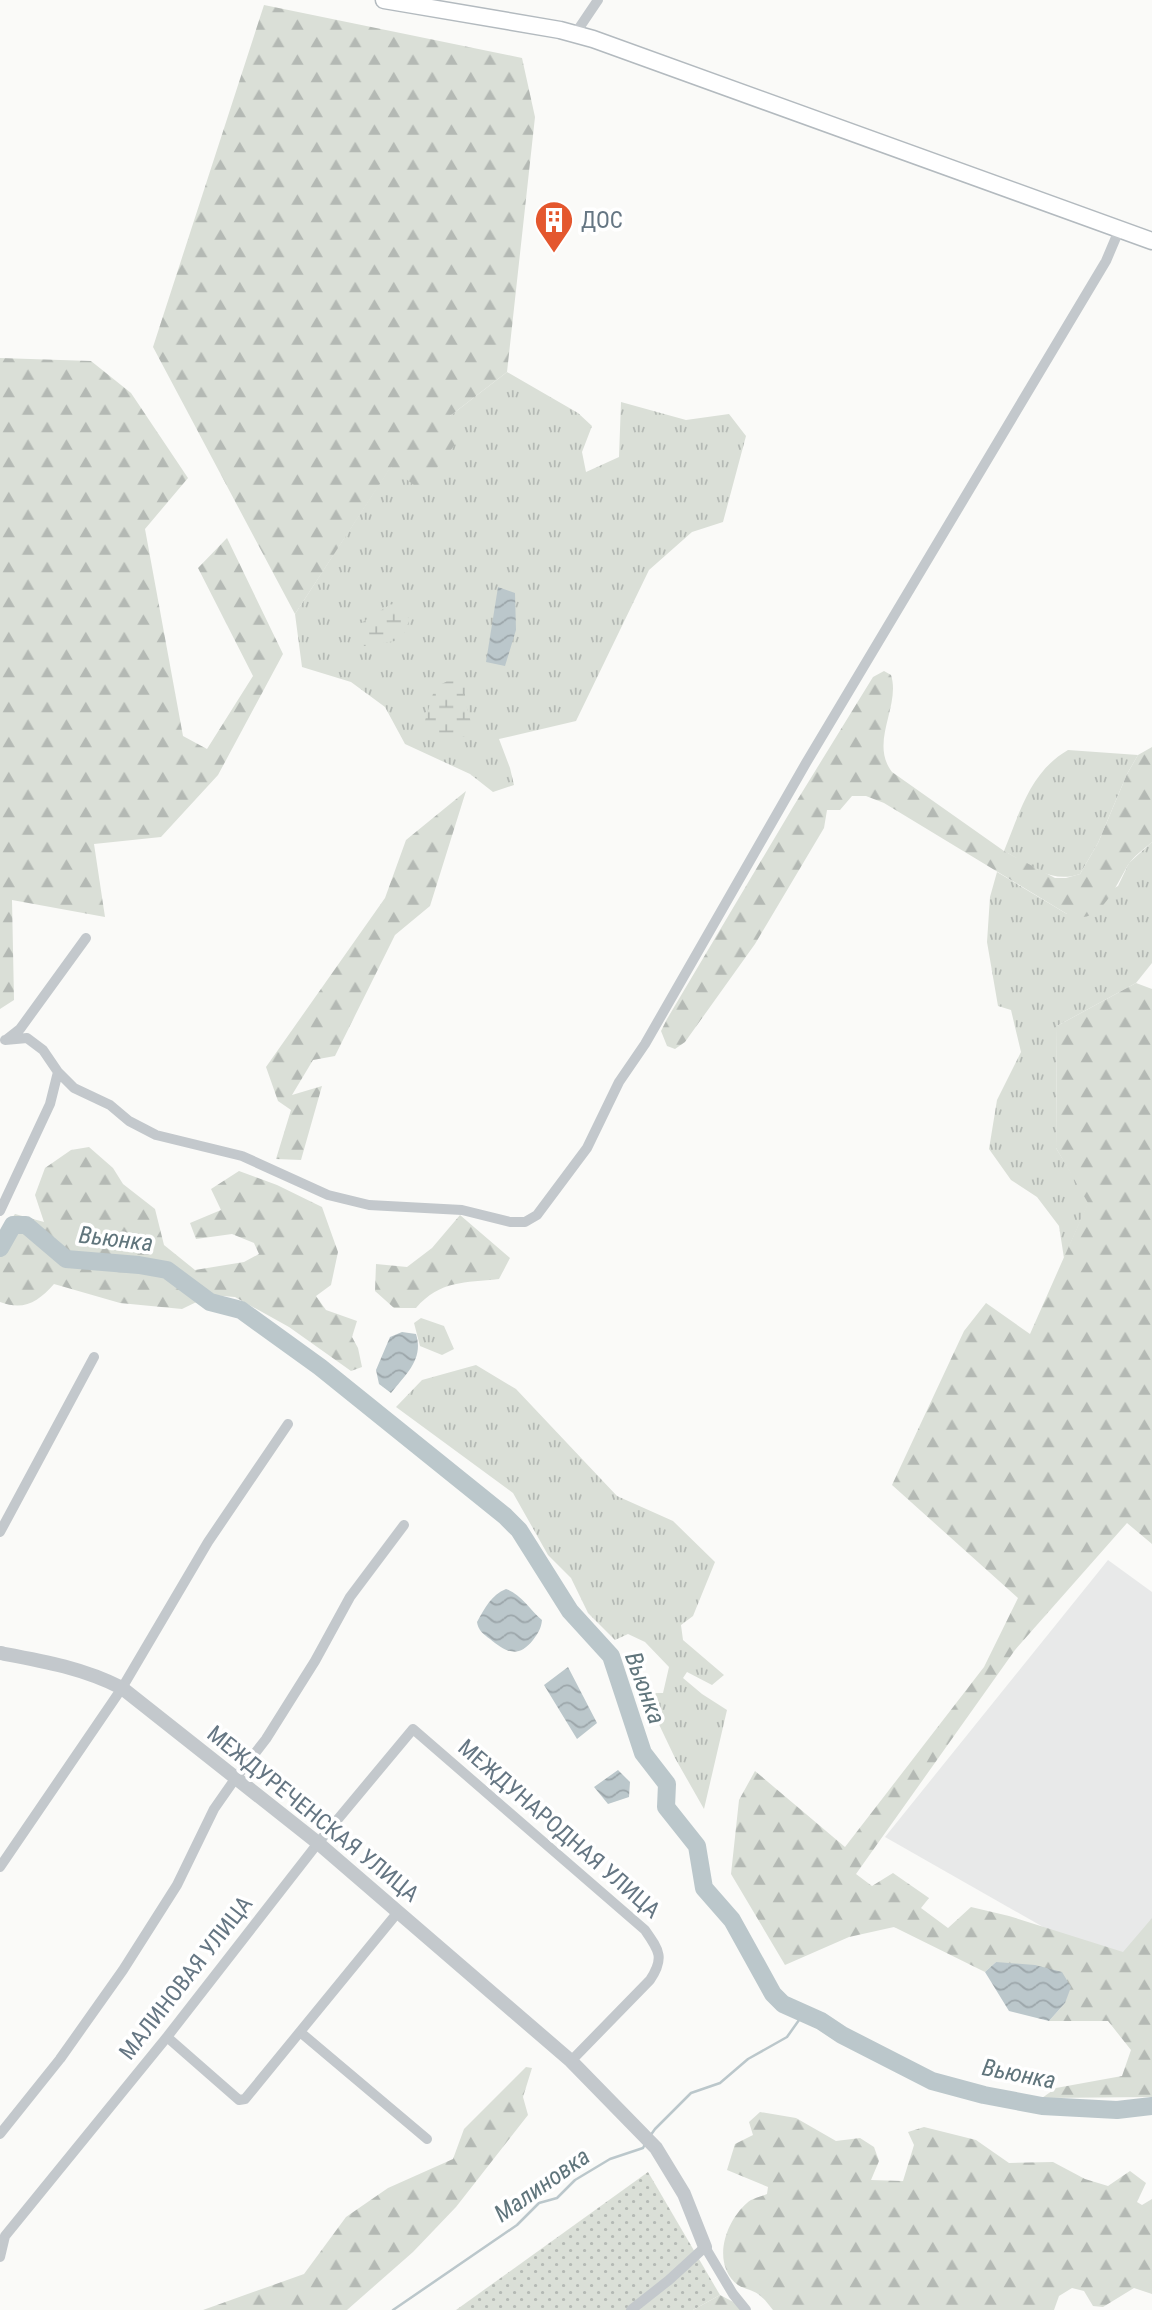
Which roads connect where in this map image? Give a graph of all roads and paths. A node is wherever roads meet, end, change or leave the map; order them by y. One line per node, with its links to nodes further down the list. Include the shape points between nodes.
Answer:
1 (384, 0): 3 (main road)
2 (598, 0): 3 (street)
3 (575, 34): 4 (main road)
4 (1120, 228): 5 (main road); 8 (street, via 1106,261 806,763 645,1044 618,1082 587,1148 537,1215 525,1222 510,1222 462,1210 369,1205 328,1195 243,1156 156,1135 74,1088)
5 (1152, 241)
6 (86, 938): 7 (street, via 20,1029)
7 (3, 1041): 8 (street, via 27,1038 43,1050)
8 (58, 1072): 9 (street, via 50,1104)
9 (0, 1211)
10 (94, 1357): 13 (street)
11 (288, 1424): 15 (street, via 208,1542)
12 (404, 1525): 17 (street, via 350,1597 266,1739)
13 (0, 1532)
14 (0, 1653): 15 (street, МЕЖДУРЕЧЕНСКАЯ УЛИЦА, via 68,1666)
15 (122, 1688): 17 (street, МЕЖДУРЕЧЕНСКАЯ УЛИЦА); 19 (street)
16 (413, 1729): 18 (street, МАЛИНОВАЯ УЛИЦА); 23 (street, МЕЖДУНАРОДНАЯ УЛИЦА, via 645,1930 656,1946 660,1958 650,1980)
17 (235, 1779): 18 (street, МЕЖДУРЕЧЕНСКАЯ УЛИЦА); 24 (street, via 214,1809 177,1885 123,1970)
18 (318, 1843): 20 (street, МЕЖДУРЕЧЕНСКАЯ УЛИЦА); 22 (street, МАЛИНОВАЯ УЛИЦА)
19 (0, 1867)
20 (398, 1913): 21 (street); 23 (street, МЕЖДУРЕЧЕНСКАЯ УЛИЦА)
21 (300, 2032): 22 (street, via 245,2099 239,2100); 25 (street)
22 (167, 2037): 27 (street, МАЛИНОВАЯ УЛИЦА, via 5,2236)
23 (571, 2061): 26 (street, МЕЖДУРЕЧЕНСКАЯ УЛИЦА, via 656,2148 684,2194)
24 (0, 2134)
25 (427, 2139)
26 (705, 2246): 28 (street); 29 (street)
27 (0, 2257)
28 (631, 2310)
29 (746, 2310)

